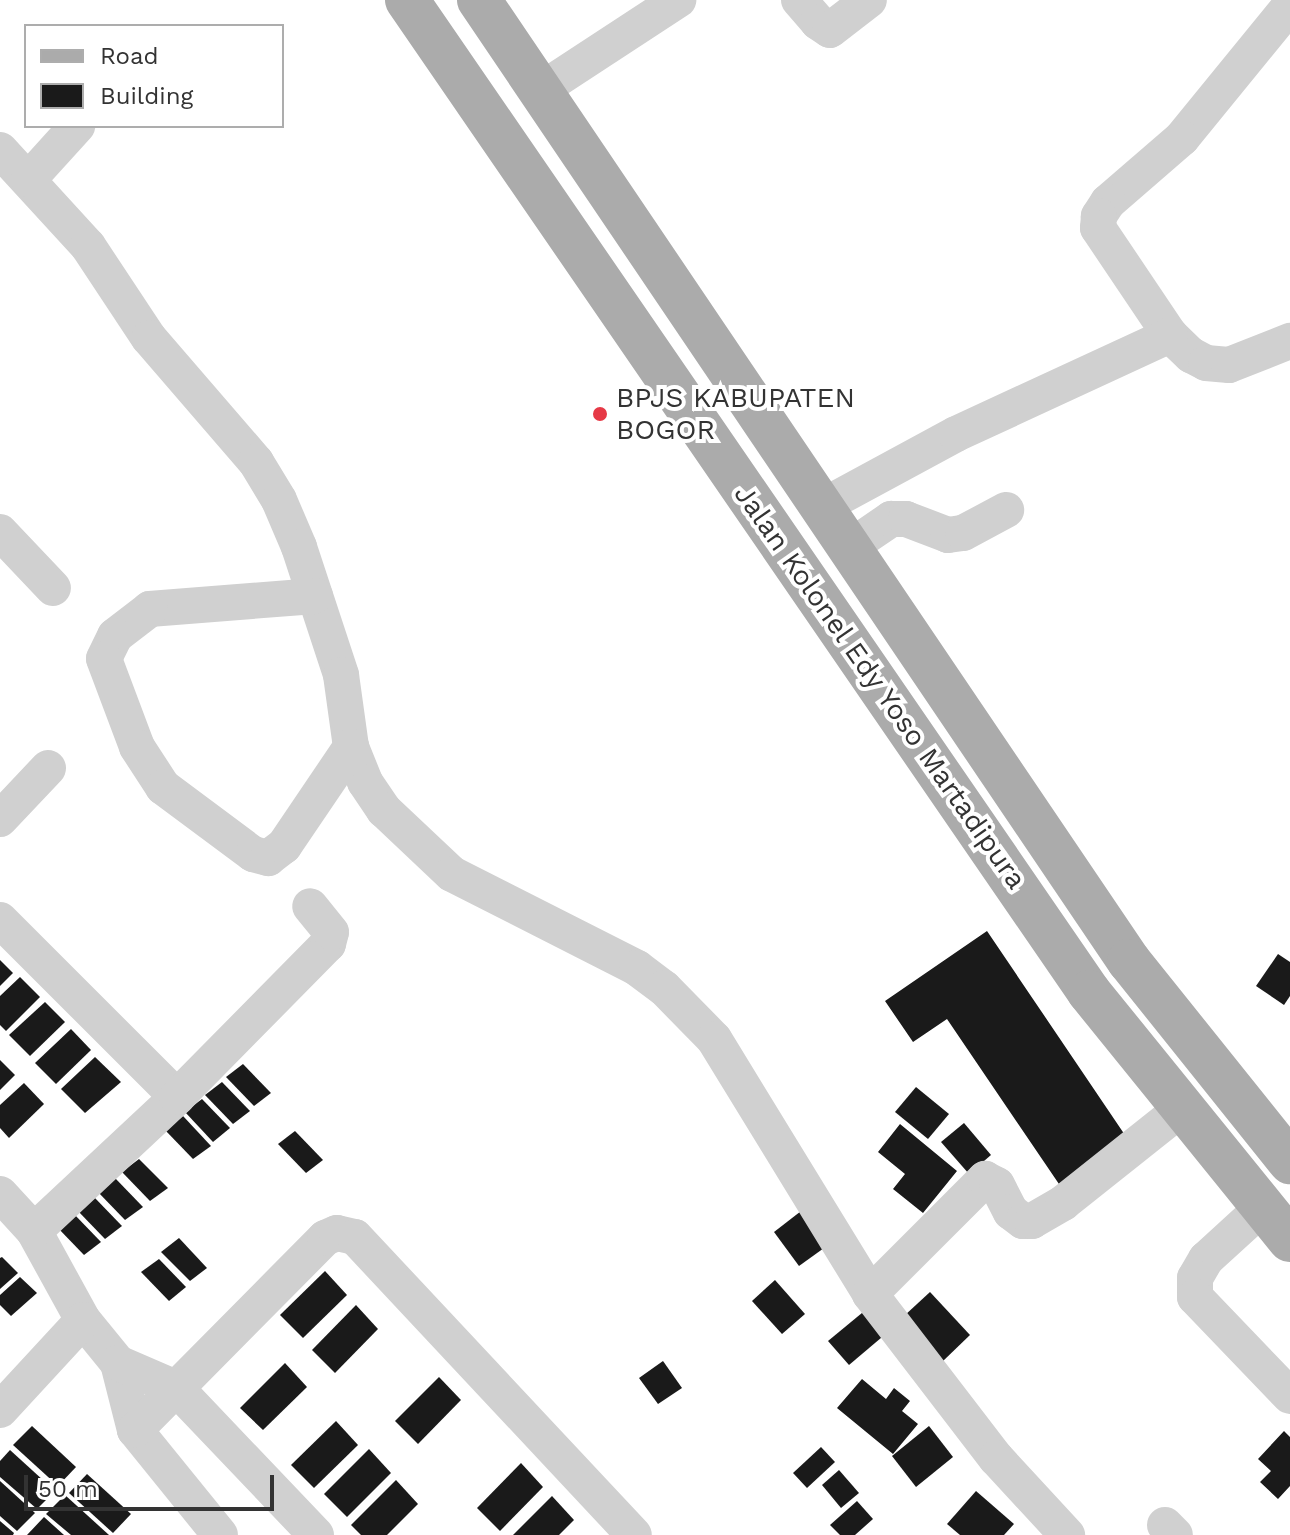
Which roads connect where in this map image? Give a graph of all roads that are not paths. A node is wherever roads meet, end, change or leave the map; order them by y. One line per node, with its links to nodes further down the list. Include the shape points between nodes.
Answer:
1 (407, 0): 25 (main road, Jalan Kolonel Edy Yoso Martadipura, via 1089,992)
2 (479, 0): 7 (main road, Jalan Kolonel Edy Yoso Martadipura)
3 (678, 0): 7 (street)
4 (799, 0): 5 (street, via 830,30)
5 (869, 0)
6 (1286, 6): 11 (street, via 1182,138 1108,202 1099,216 1098,228)
7 (542, 89): 13 (main road, Jalan Kolonel Edy Yoso Martadipura)
8 (75, 128): 10 (street)
9 (0, 150): 10 (street)
10 (29, 179): 18 (street, via 88,246 149,338 256,462 279,500)
11 (1170, 335): 12 (street, via 1206,363 1229,365); 13 (street, via 956,434)
12 (1290, 341)
13 (823, 506): 16 (main road, Jalan Kolonel Edy Yoso Martadipura)
14 (1006, 510): 16 (street, via 963,533 948,535 906,519 891,519)
15 (0, 532): 17 (street)
16 (850, 547): 26 (main road, Jalan Kolonel Edy Yoso Martadipura, via 1129,961)
17 (53, 588)
18 (315, 596): 19 (street, via 341,675); 19 (street, via 150,609 115,636 104,659 137,747 163,787 253,854 268,858 284,846)
19 (351, 747): 31 (street, via 384,810 452,874 637,968 714,1039)
20 (48, 768): 21 (street)
21 (0, 819)
22 (310, 906): 24 (street, via 331,932 328,944)
23 (0, 920): 24 (street)
24 (177, 1097): 29 (street)
25 (1181, 1109): 28 (main road, Jalan Kolonel Edy Yoso Martadipura); 31 (street, via 1063,1203 1032,1221 1011,1212 997,1185 985,1179)
26 (1290, 1162)
27 (0, 1194): 29 (street)
28 (1263, 1207): 30 (main road, Jalan Kolonel Edy Yoso Martadipura); 35 (street, via 1206,1259 1195,1278 1195,1297)
29 (34, 1231): 32 (street)
30 (1290, 1240)
31 (870, 1294): 41 (street, via 996,1458)
32 (83, 1320): 33 (street); 36 (street)
33 (118, 1363): 34 (street); 37 (street)
34 (176, 1388): 37 (street); 39 (street); 40 (street, via 325,1238 337,1233 355,1237)
35 (1290, 1396)
36 (0, 1410)
37 (135, 1430): 38 (street)
38 (204, 1530)
39 (316, 1535)
40 (634, 1535)
41 (1067, 1535)

